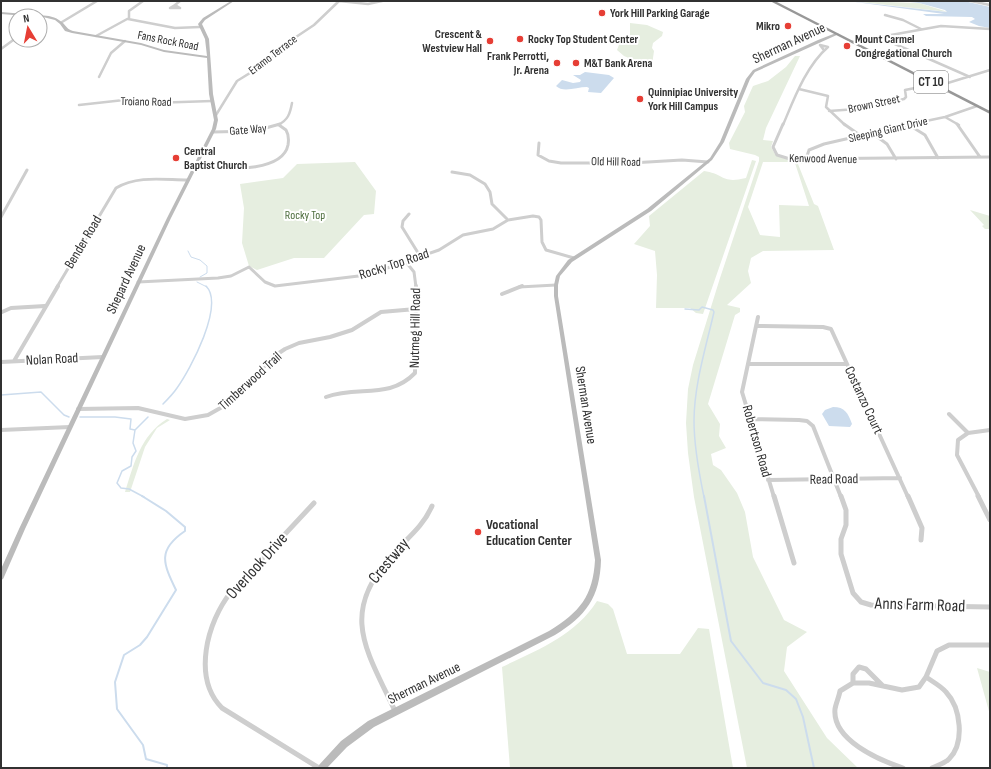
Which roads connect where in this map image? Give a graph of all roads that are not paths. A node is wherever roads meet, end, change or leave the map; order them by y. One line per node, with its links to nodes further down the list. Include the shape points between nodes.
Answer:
1 (97, 1): 15 (street)
2 (143, 1): 14 (street, via 130,9)
3 (180, 1): 10 (street)
4 (226, 1): 9 (main road)
5 (339, 1): 6 (street, via 368,4); 37 (street, Eramo Terrace, via 314,25 263,65 237,81)
6 (382, 1)
7 (772, 1): 19 (highway, CT 10)
8 (971, 1): 11 (street)
9 (232, 2): 16 (main road, via 202,20)
10 (174, 4)
11 (990, 5)
12 (885, 15): 17 (street)
13 (48, 17): 15 (main road, Fans Rock Road)
14 (128, 19): 16 (street, via 182,28); 20 (street)
15 (62, 22): 20 (main road, Fans Rock Road, via 68,31)
16 (200, 27): 25 (main road, Shepard Avenue, via 206,36)
17 (921, 29): 18 (street, via 947,25); 21 (street)
18 (990, 29)
19 (837, 34): 23 (highway, CT 10); 50 (main road, Sherman Avenue, via 788,55 750,76 720,147)
20 (96, 36): 22 (main road, Fans Rock Road)
21 (879, 37): 23 (street); 28 (street)
22 (125, 41): 25 (main road, Fans Rock Road, via 164,51); 27 (street, Fans Rock Road, via 112,51)
23 (852, 42): 29 (highway, CT 10)
24 (824, 49): 30 (street, Kenwood Avenue)
25 (208, 57): 31 (main road, Shepard Avenue)
26 (990, 70): 28 (street)
27 (99, 77)
28 (970, 77): 29 (street)
29 (936, 85): 34 (highway, CT 10); 35 (street, Brown Street, via 905,90 904,99 857,109)
30 (799, 89): 35 (street, via 828,96 826,107); 49 (street, Kenwood Avenue, via 773,147 774,152 784,158)
31 (212, 101): 33 (street, Troiano Road, via 151,103 124,100); 37 (main road, Shepard Avenue)
32 (292, 103): 39 (street, Gate Way, via 289,117)
33 (79, 105)
34 (977, 106): 36 (highway, CT 10); 38 (street, Sleeping Giant Drive)
35 (829, 111): 43 (street, via 836,120)
36 (990, 113)
37 (216, 115): 41 (main road, Shepard Avenue)
38 (945, 117): 40 (street, Sleeping Giant Drive); 45 (street, via 960,126)
39 (279, 125): 41 (street, Gate Way, via 258,131); 51 (street, via 286,128 289,133 286,152 278,159 250,168)
40 (909, 125): 42 (street, Sleeping Giant Drive); 47 (street, via 925,135)
41 (213, 132): 51 (main road, Shepard Avenue)
42 (872, 134): 43 (street, Sleeping Giant Drive); 48 (street, via 887,144)
43 (860, 136): 49 (street, Sleeping Giant Drive, via 809,150)
44 (539, 143): 50 (street, Old Hill Road, via 538,155 542,159 558,163 636,163 672,160)
45 (980, 157): 46 (street, Kenwood Avenue); 47 (street, Kenwood Avenue)
46 (990, 157)
47 (938, 158): 48 (street, Kenwood Avenue)
48 (896, 159): 49 (street, Kenwood Avenue)
49 (806, 160)
50 (708, 162): 59 (main road, Sherman Avenue, via 649,210)
51 (194, 168): 54 (main road, Shepard Avenue)
52 (27, 170): 56 (street)
53 (452, 172): 57 (street, via 470,175 485,184 490,192 492,204)
54 (188, 180): 61 (main road, Shepard Avenue); 64 (street, Bender Road, via 135,180 116,188)
55 (409, 214): 58 (street, via 403,220 402,227)
56 (1, 217)
57 (508, 220): 58 (street, Rocky Top Road, via 493,228 463,235 439,250); 59 (street, Rocky Top Road, via 539,217 542,222 544,248)
58 (420, 256): 60 (street, Rocky Top Road)
59 (574, 258): 62 (main road, Sherman Avenue, via 560,272)
60 (406, 262): 61 (street, Rocky Top Road, via 360,276 282,286 262,280 252,268 218,278); 65 (street, Nutmeg Hill Road, via 415,276)
61 (138, 282): 69 (main road, Shepard Avenue)
62 (556, 285): 63 (street, via 523,286); 96 (main road, Sherman Avenue, via 598,555 594,590 580,612 565,626)
63 (502, 294)
64 (45, 306): 66 (street, via 11,308); 70 (street, Bender Road)
65 (416, 309): 74 (street, Nutmeg Hill Road, via 416,366 411,379 389,390 338,392); 75 (street, Timberwood Trail, via 381,312 352,330 285,349 273,356 230,402 208,415 185,419 138,408)
66 (2, 312)
67 (758, 317): 68 (street, Robertson Road)
68 (758, 326): 72 (street, Robertson Road); 73 (street, Costanzo Court, via 831,329)
69 (103, 357): 70 (street, Nolan Road); 75 (main road, Shepard Avenue)
70 (14, 361): 71 (street, Nolan Road)
71 (1, 362)
72 (749, 364): 73 (street); 77 (street, Robertson Road, via 742,392)
73 (848, 364): 82 (street, Costanzo Court)
74 (326, 397)
75 (78, 409): 78 (main road, Shepard Avenue)
76 (948, 414): 81 (street)
77 (750, 419): 83 (street, Anns Farm Road, via 807,421 812,426); 84 (street, Robertson Road)
78 (70, 427): 79 (street); 90 (main road, Shepard Avenue)
79 (1, 430)
80 (990, 430): 81 (street)
81 (968, 433): 87 (street, via 958,440 957,455)
82 (900, 478): 83 (street, Read Road); 88 (street, Costanzo Court, via 922,528)
83 (834, 479): 84 (street, Read Road); 91 (street, Anns Farm Road, via 846,510 846,525 841,539 840,554 853,593 861,602 871,605)
84 (768, 480): 89 (street, Robertson Road)
85 (314, 503): 97 (street, Overlook Drive, via 220,607 213,625 205,677 211,695 222,708)
86 (432, 506): 96 (street, Crestway, via 427,519 371,579 360,609 363,640)
87 (990, 520)
88 (921, 540)
89 (794, 563)
90 (1, 577)
91 (990, 608)
92 (990, 645): 93 (street, via 949,645 937,651)
93 (926, 677): 95 (street, via 919,687 902,690); 100 (street, via 948,693 959,726 958,743 949,759)
94 (853, 684): 95 (street, via 869,683); 95 (street, via 851,677 859,667 866,669); 99 (street, via 840,692 835,710 842,731 861,749 884,762)
95 (882, 686)
96 (394, 711): 98 (main road, Sherman Avenue, via 356,734)
97 (319, 768)
98 (322, 768)
99 (903, 768)
100 (932, 768)

